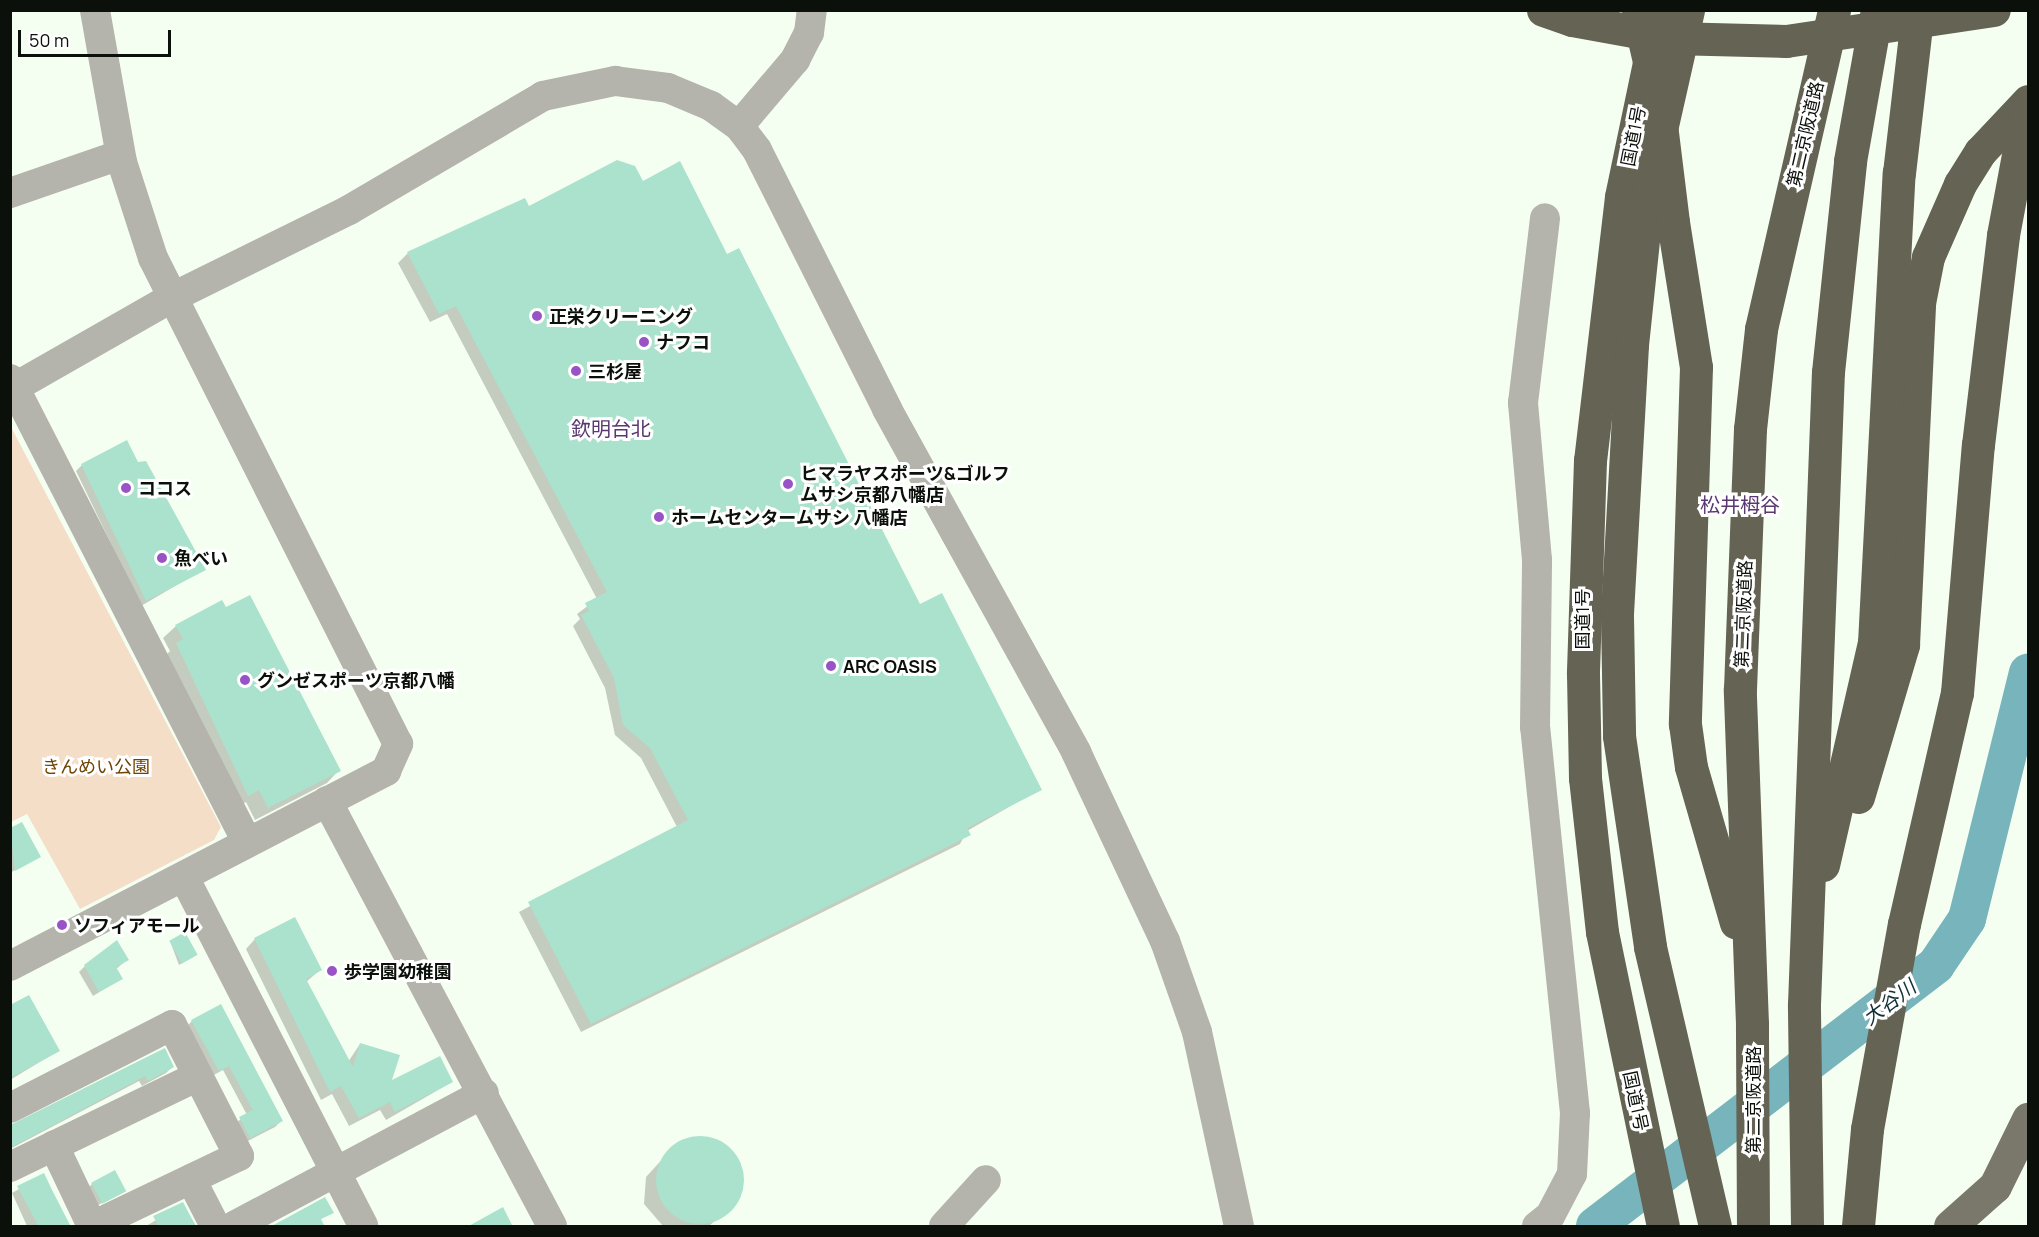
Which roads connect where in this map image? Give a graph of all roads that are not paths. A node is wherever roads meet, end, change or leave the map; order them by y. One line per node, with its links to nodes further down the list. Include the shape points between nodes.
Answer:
1 (95, 10): 13 (street, via 107,54)
2 (812, 10): 12 (street, via 809,33 795,60)
3 (1637, 10): 24 (highway, bridge, via 1658,100 1696,367 1685,724 1691,767)
4 (1660, 10): 34 (highway, 国道1号, via 1621,196 1582,562 1585,777 1602,932)
5 (1688, 10): 42 (highway, via 1649,183 1632,345 1617,616 1619,736 1634,860)
6 (1834, 10): 24 (highway, 第二京阪道路, via 1761,329 1750,429 1740,689)
7 (1877, 10): 21 (highway, via 1850,161 1828,372)
8 (1918, 10): 21 (highway, via 1899,173 1874,643 1823,865)
9 (1994, 10): 10 (highway, bridge, via 1786,41 1671,38)
10 (1557, 15)
11 (2028, 101): 22 (highway, via 1980,152 1942,221 1918,303 1906,617 1898,673 1820,924); 45 (highway, via 2003,235 1978,445 1957,693 1876,1075)
12 (739, 126): 16 (street, via 711,106 659,86 615,81 562,89 349,210); 40 (street, via 757,150 887,409 1076,752 1165,941 1197,1032)
13 (120, 155): 14 (street); 16 (street)
14 (10, 192)
15 (1545, 218): 41 (street, via 1523,403 1537,560 1535,727 1575,1113 1572,1174 1550,1216)
16 (171, 298): 17 (street); 18 (street, via 387,713 398,744 395,760 386,771)
17 (12, 386): 19 (street)
18 (327, 801): 19 (street); 26 (street)
19 (247, 842): 20 (street)
20 (183, 877): 23 (street); 31 (street)
21 (1808, 902): 22 (highway)
22 (1806, 950): 44 (highway)
23 (10, 966)
24 (1751, 989): 43 (highway, 第二京阪道路)
25 (198, 1076): 27 (street, via 172,1024); 29 (street); 32 (street, via 239,1156)
26 (484, 1093): 31 (street); 38 (street)
27 (10, 1108)
28 (2028, 1119): 46 (main road, via 1995,1186)
29 (54, 1146): 30 (street); 32 (street, via 92,1226)
30 (10, 1167)
31 (335, 1172): 36 (street); 37 (street)
32 (190, 1179): 35 (street)
33 (986, 1180): 39 (street)
34 (1662, 1220)
35 (215, 1227)
36 (234, 1227)
37 (363, 1227)
38 (552, 1227)
39 (944, 1227)
40 (1239, 1227)
41 (1537, 1227)
42 (1715, 1227)
43 (1753, 1227)
44 (1809, 1227)
45 (1858, 1227)
46 (1950, 1227)

